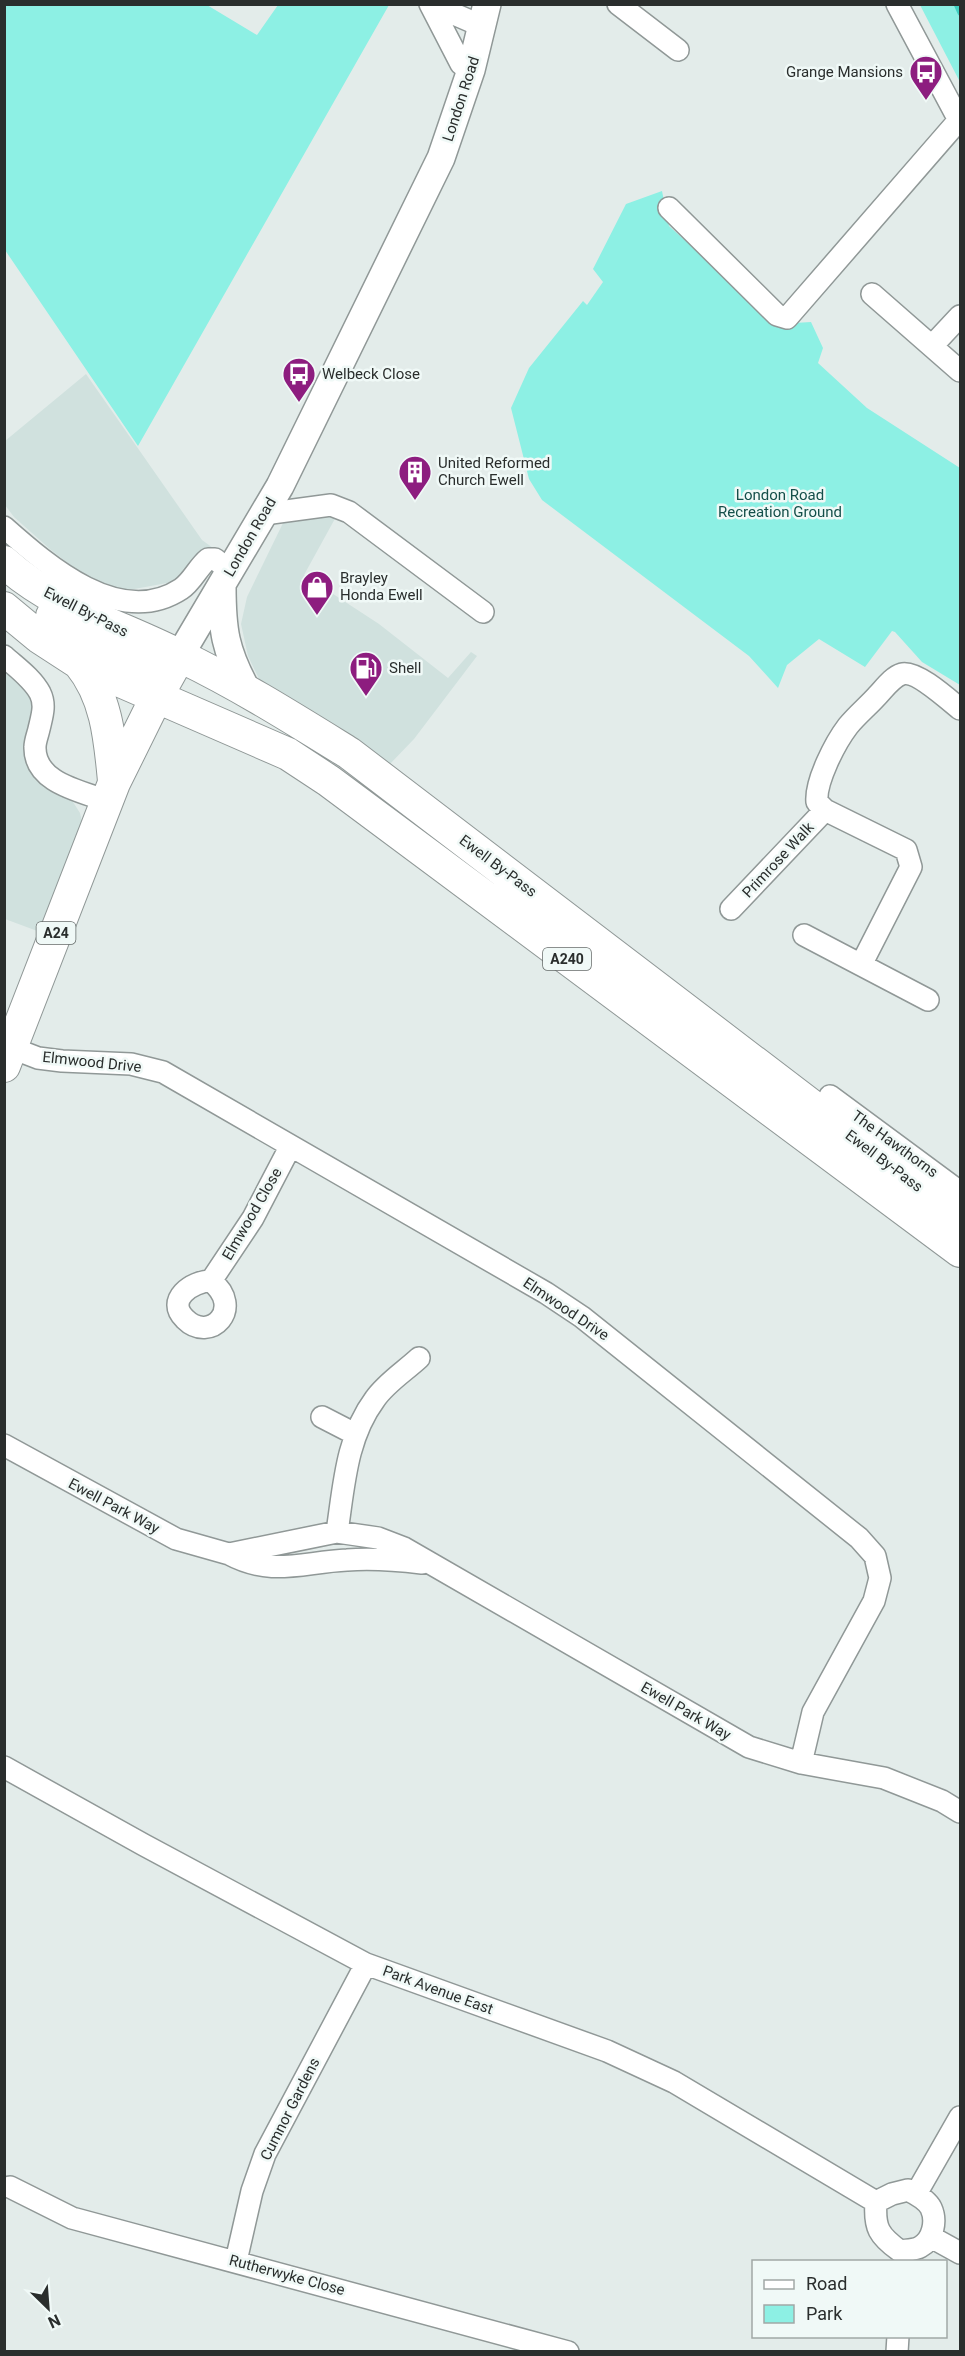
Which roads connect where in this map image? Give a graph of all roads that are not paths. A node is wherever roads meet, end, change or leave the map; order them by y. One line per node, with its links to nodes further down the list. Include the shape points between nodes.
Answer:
1 (430, 4): 4 (street); 6 (street, via 461,64)
2 (618, 4): 5 (street)
3 (897, 4): 7 (street)
4 (486, 16): 6 (main road, London Road)
5 (678, 50)
6 (471, 70): 13 (main road, London Road, via 441,158)
7 (960, 121): 8 (street, via 786,318 777,315)
8 (669, 208)
9 (872, 294): 11 (street)
10 (960, 316): 11 (street)
11 (932, 346): 12 (street)
12 (960, 371)
13 (264, 514): 16 (main road, London Road); 18 (street, via 331,505 349,512)
14 (4, 527): 16 (street, via 64,576 104,597 149,601 169,596 183,588 208,559 215,559)
15 (6, 564): 19 (highway, Ewell By-Pass, via 71,608); 23 (highway, via 53,617 91,641 153,671)
16 (226, 579): 19 (main road, London Road); 22 (main road, via 225,642)
17 (4, 608): 21 (highway, Ewell By-Pass)
18 (483, 612)
19 (180, 655): 22 (highway, Ewell By-Pass / A240); 23 (highway, London Road / A24); 25 (highway, via 181,671 192,684 259,722)
20 (4, 656): 26 (street, via 40,693 44,709 34,746 42,770 60,784)
21 (79, 663): 23 (highway, Ewell By-Pass); 26 (highway, via 102,704 110,738)
22 (246, 689): 36 (highway, Ewell By-Pass / A240, via 349,753)
23 (156, 698): 25 (highway, Ewell By-Pass / A240); 26 (highway, London Road / A24)
24 (960, 709): 27 (street, Primrose Walk, via 925,682 902,674 848,726 837,743 816,791 817,802)
25 (285, 753): 37 (highway, Ewell By-Pass / A240, via 329,781)
26 (110, 792): 32 (highway, London Road / A24)
27 (825, 810): 28 (street, Primrose Walk); 30 (street, Primrose Walk, via 906,850 911,867)
28 (732, 909)
29 (804, 935): 30 (street)
30 (862, 963): 31 (street)
31 (928, 1000)
32 (8, 1057): 34 (street, Elmwood Drive, via 131,1064 164,1072)
33 (830, 1096): 35 (street, The Hawthorns)
34 (290, 1147): 38 (street, Elmwood Close, via 253,1218); 46 (street, Elmwood Drive, via 582,1317 860,1538 875,1556 880,1578 874,1601 813,1712)
35 (960, 1192)
36 (960, 1219)
37 (960, 1251)
38 (211, 1281)
39 (419, 1358): 41 (street, via 376,1397)
40 (322, 1417): 41 (street)
41 (355, 1434): 43 (street)
42 (4, 1445): 44 (street, Ewell Park Way, via 176,1539)
43 (337, 1532): 44 (street, Ewell Park Way); 45 (street, Ewell Park Way, via 378,1538)
44 (229, 1554): 45 (street, Ewell Park Way, via 248,1564 281,1568 344,1560)
45 (431, 1563): 46 (street, Ewell Park Way, via 749,1747)
46 (801, 1763): 48 (street, Ewell Park Way, via 884,1778)
47 (4, 1767): 49 (street, Park Avenue East)
48 (960, 1812)
49 (366, 1964): 53 (street, Park Avenue East, via 607,2051 674,2082); 57 (street, Cumnor Gardens, via 265,2154)
50 (960, 2117): 52 (street)
51 (10, 2187): 57 (street, Rutherwyke Close, via 72,2218)
52 (916, 2194): 53 (street, via 908,2190); 54 (street, via 930,2206 934,2221)
53 (876, 2202): 56 (street, via 879,2232)
54 (931, 2237): 55 (street); 56 (street, via 919,2248)
55 (960, 2253)
56 (900, 2256)
57 (236, 2261): 58 (street, Rutherwyke Close)
58 (568, 2352)

